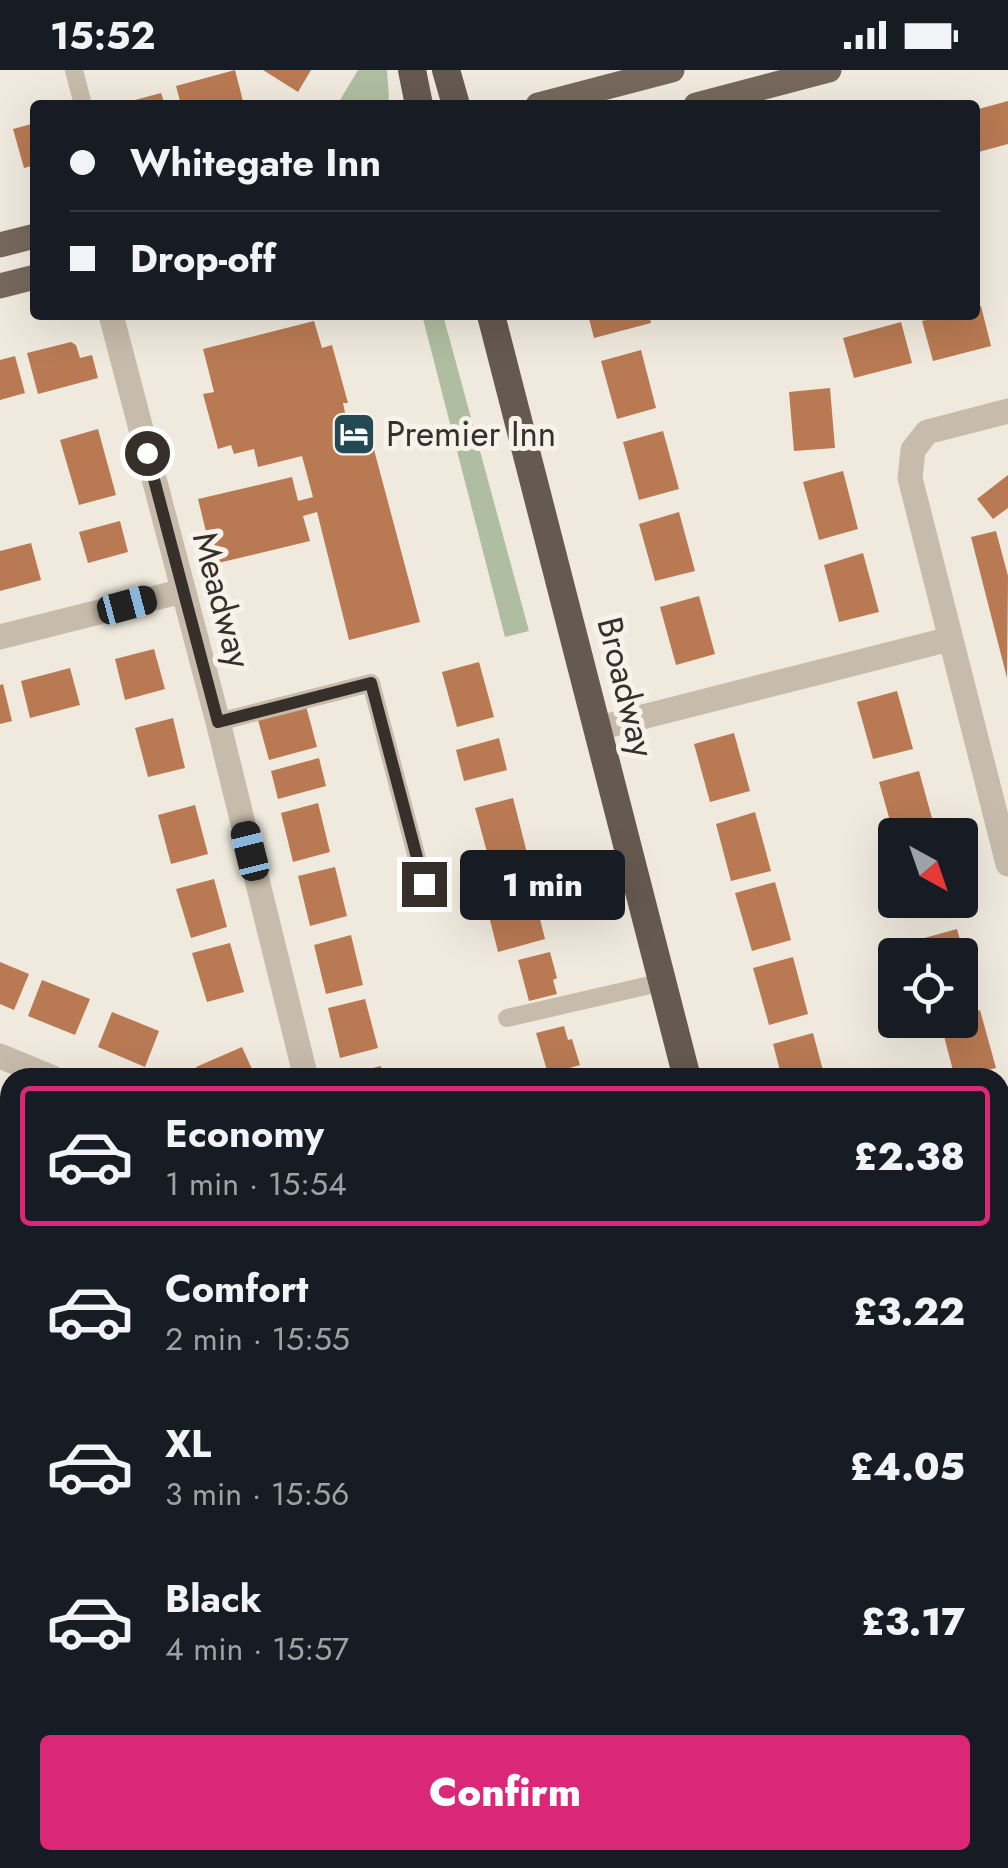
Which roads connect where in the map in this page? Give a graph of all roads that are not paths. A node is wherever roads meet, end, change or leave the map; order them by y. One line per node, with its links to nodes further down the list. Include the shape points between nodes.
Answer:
1 (74, 70): 7 (lane)
2 (412, 70): 8 (highway)
3 (446, 70): 9 (highway)
4 (672, 70): 6 (main road)
5 (829, 70): 10 (main road)
6 (602, 97)
7 (83, 100)
8 (418, 100)
9 (455, 100)
10 (715, 100)
11 (30, 237): 12 (main road)
12 (0, 245)
13 (30, 278): 14 (main road)
14 (0, 286)
15 (111, 320): 18 (street, Meadway)
16 (492, 320): 22 (highway, Broadway)
17 (1008, 410): 20 (street, via 927,432 913,450 910,478)
18 (183, 590): 19 (street); 21 (street, Meadway)
19 (0, 637)
20 (950, 638): 22 (street); 23 (street)
21 (218, 722): 24 (lane, via 371,683); 29 (street, Meadway)
22 (599, 728): 25 (highway, Broadway)
23 (1008, 864)
24 (424, 884)
25 (663, 982): 26 (lane); 30 (highway, Broadway)
26 (508, 1018)
27 (0, 1056): 28 (street)
28 (29, 1068)
29 (304, 1068)
30 (684, 1068)

